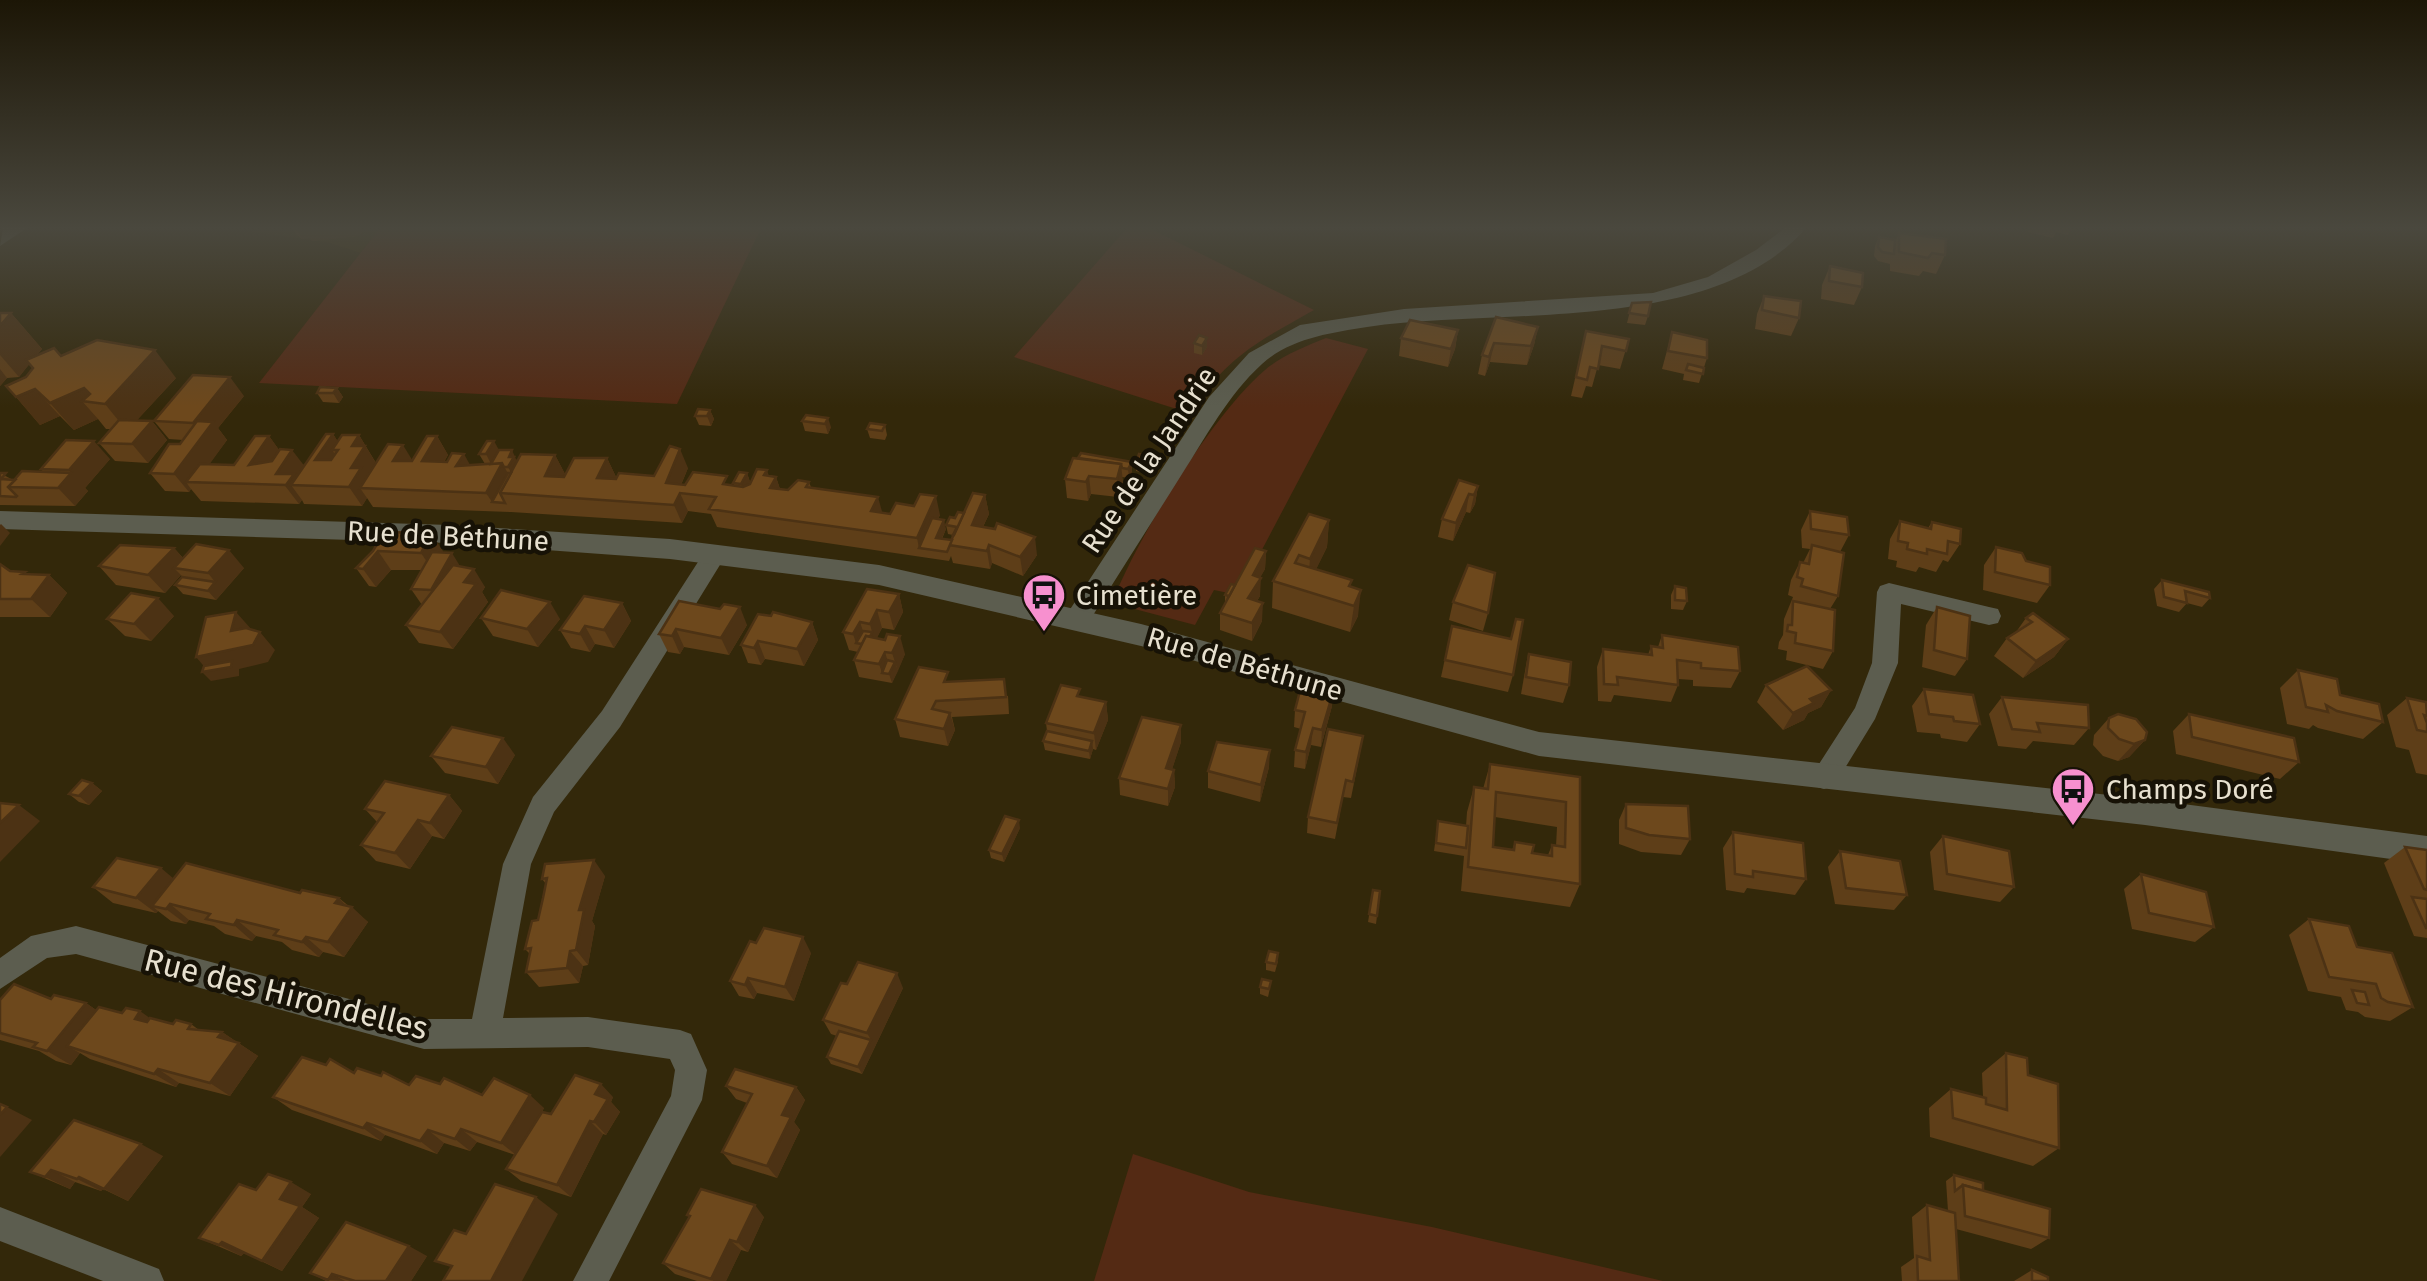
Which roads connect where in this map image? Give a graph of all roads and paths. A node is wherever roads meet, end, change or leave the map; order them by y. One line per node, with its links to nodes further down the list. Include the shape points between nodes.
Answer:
1 (1693, 288): 5 (street, Rue de la Jandrie, via 1654,300 1343,322 1269,348 1217,402)
2 (0, 520): 3 (street, Rue de Béthune, via 450,534)
3 (715, 554): 5 (street, Rue de Béthune, via 878,575); 9 (street, via 611,719 543,805 517,864)
4 (1989, 616): 6 (street, via 1889,592 1885,663 1866,712)
5 (1076, 621): 6 (street, Rue de Béthune, via 1539,744)
6 (1824, 778): 7 (street, Rue de Béthune)
7 (2427, 850)
8 (0, 975): 9 (street, Rue des Hirondelles, via 42,946 76,940 424,1034)
9 (485, 1030): 12 (street, Rue des Hirondelles, via 661,1041 680,1045 691,1070 686,1100)
10 (0, 1224): 11 (street)
11 (147, 1281)
12 (590, 1281)

